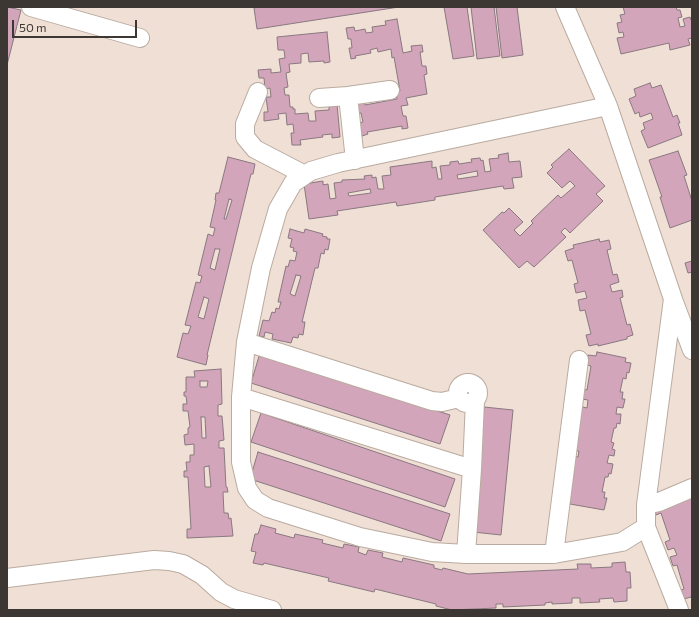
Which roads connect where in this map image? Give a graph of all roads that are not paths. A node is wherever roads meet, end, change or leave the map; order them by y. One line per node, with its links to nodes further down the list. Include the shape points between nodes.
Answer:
1 (31, 7): 3 (street)
2 (565, 7): 8 (street)
3 (140, 38)
4 (390, 90): 6 (street)
5 (258, 92): 10 (street, via 245,124 245,137 255,149)
6 (348, 96): 7 (street); 9 (street)
7 (319, 98)
8 (608, 106): 9 (street); 11 (street)
9 (356, 160): 10 (street, via 310,171)
10 (305, 175): 12 (street, via 293,183 278,209 261,268)
11 (673, 299): 13 (street); 18 (street)
12 (246, 342): 15 (street); 16 (street, via 432,401 467,400)
13 (692, 350)
14 (579, 360): 21 (street)
15 (241, 397): 16 (street); 20 (street, via 241,462 247,488 255,500 268,508 360,537 432,552)
16 (472, 469): 20 (street)
17 (692, 488): 18 (street)
18 (648, 505): 19 (street); 23 (street, via 680,602 684,605)
19 (646, 527): 21 (street, via 622,542); 25 (street)
20 (466, 554): 21 (street)
21 (554, 554)
22 (7, 578): 24 (street, via 154,560 169,561 183,564 202,575 221,592 234,599)
23 (692, 604)
24 (272, 610)
25 (679, 610)

